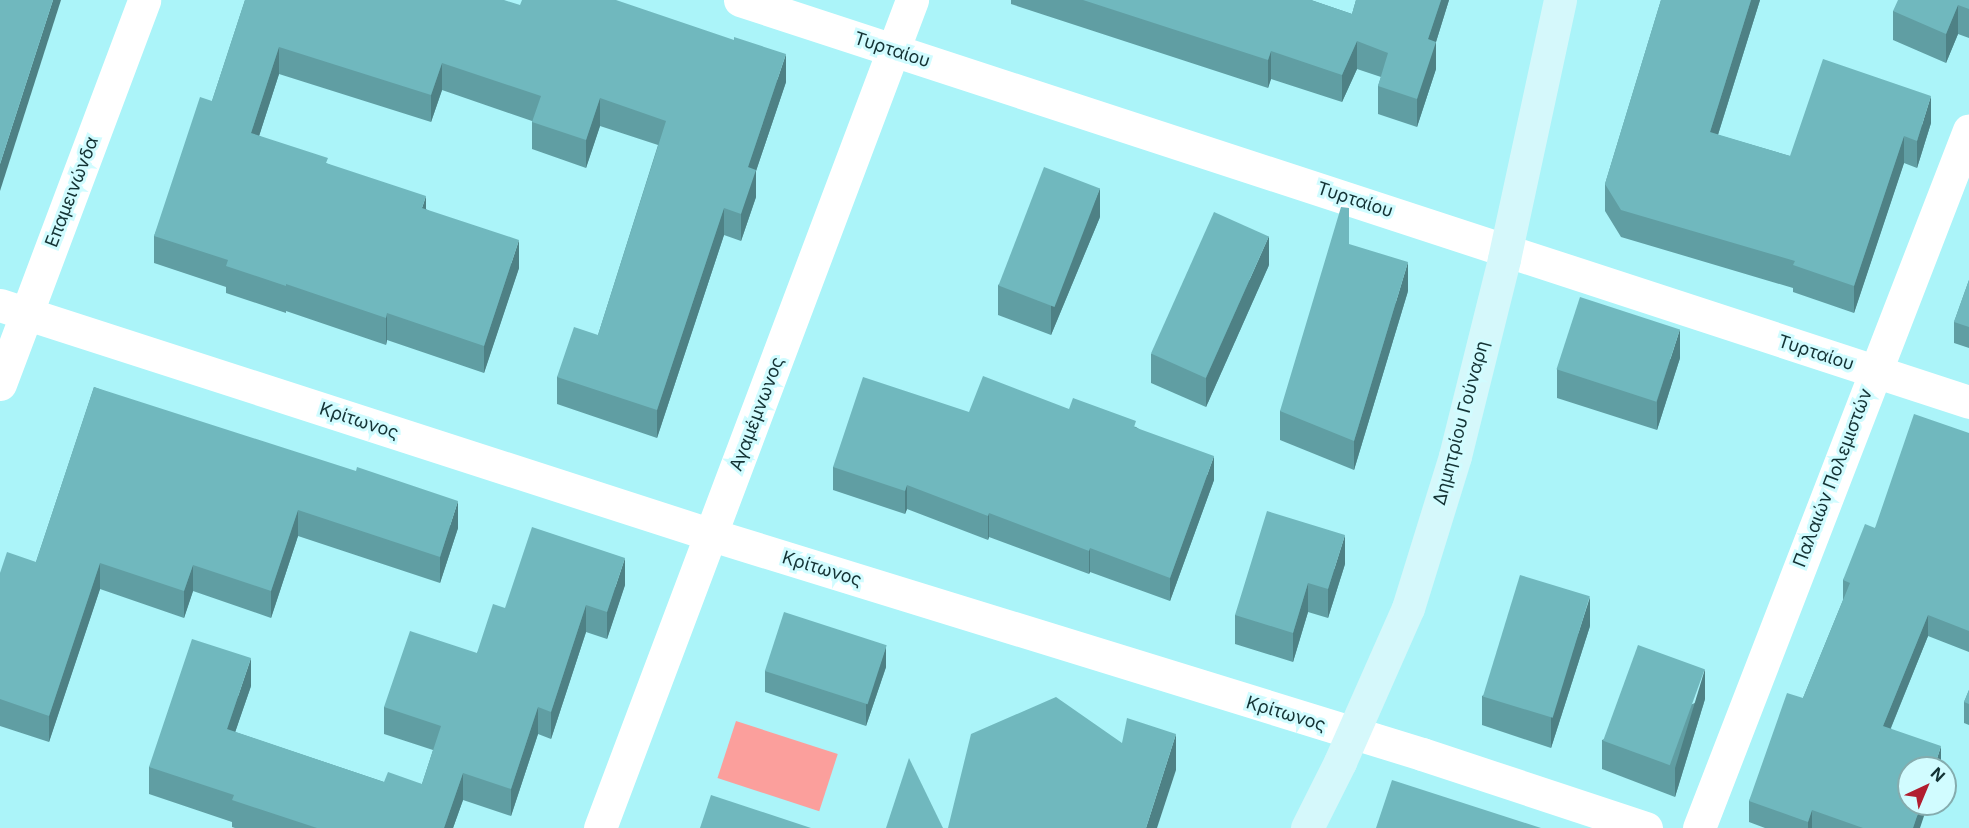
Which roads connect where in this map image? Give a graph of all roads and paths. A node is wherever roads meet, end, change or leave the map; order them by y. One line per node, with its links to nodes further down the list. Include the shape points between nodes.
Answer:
1 (144, 0): 8 (street, Επαμεινώνδα)
2 (740, 0): 5 (street, Τυρταίου)
3 (912, 0): 5 (street, Αγαμέμνωνος)
4 (1560, 0): 7 (main road, Δημητρίου Γούναρη)
5 (895, 51): 7 (street, Τυρταίου); 12 (street, Αγαμέμνωνος)
6 (1969, 130): 9 (street, Παλαιών Πολεμιστών)
7 (1505, 249): 9 (street, Τυρταίου); 13 (main road, Δημητρίου Γούναρη, via 1455,456 1408,608)
8 (13, 309): 10 (street, Επαμεινώνδα); 12 (street, Κρίτωνος)
9 (1874, 372): 11 (street, Τυρταίου); 17 (street, Παλαιών Πολεμιστών)
10 (0, 384)
11 (1969, 402)
12 (712, 535): 13 (street, Κρίτωνος); 14 (street, Αγαμέμνωνος)
13 (1353, 734): 15 (main road, Δημητρίου Γούναρη); 16 (street, Κρίτωνος)
14 (600, 828)
15 (1307, 828)
16 (1646, 828)
17 (1699, 828)

